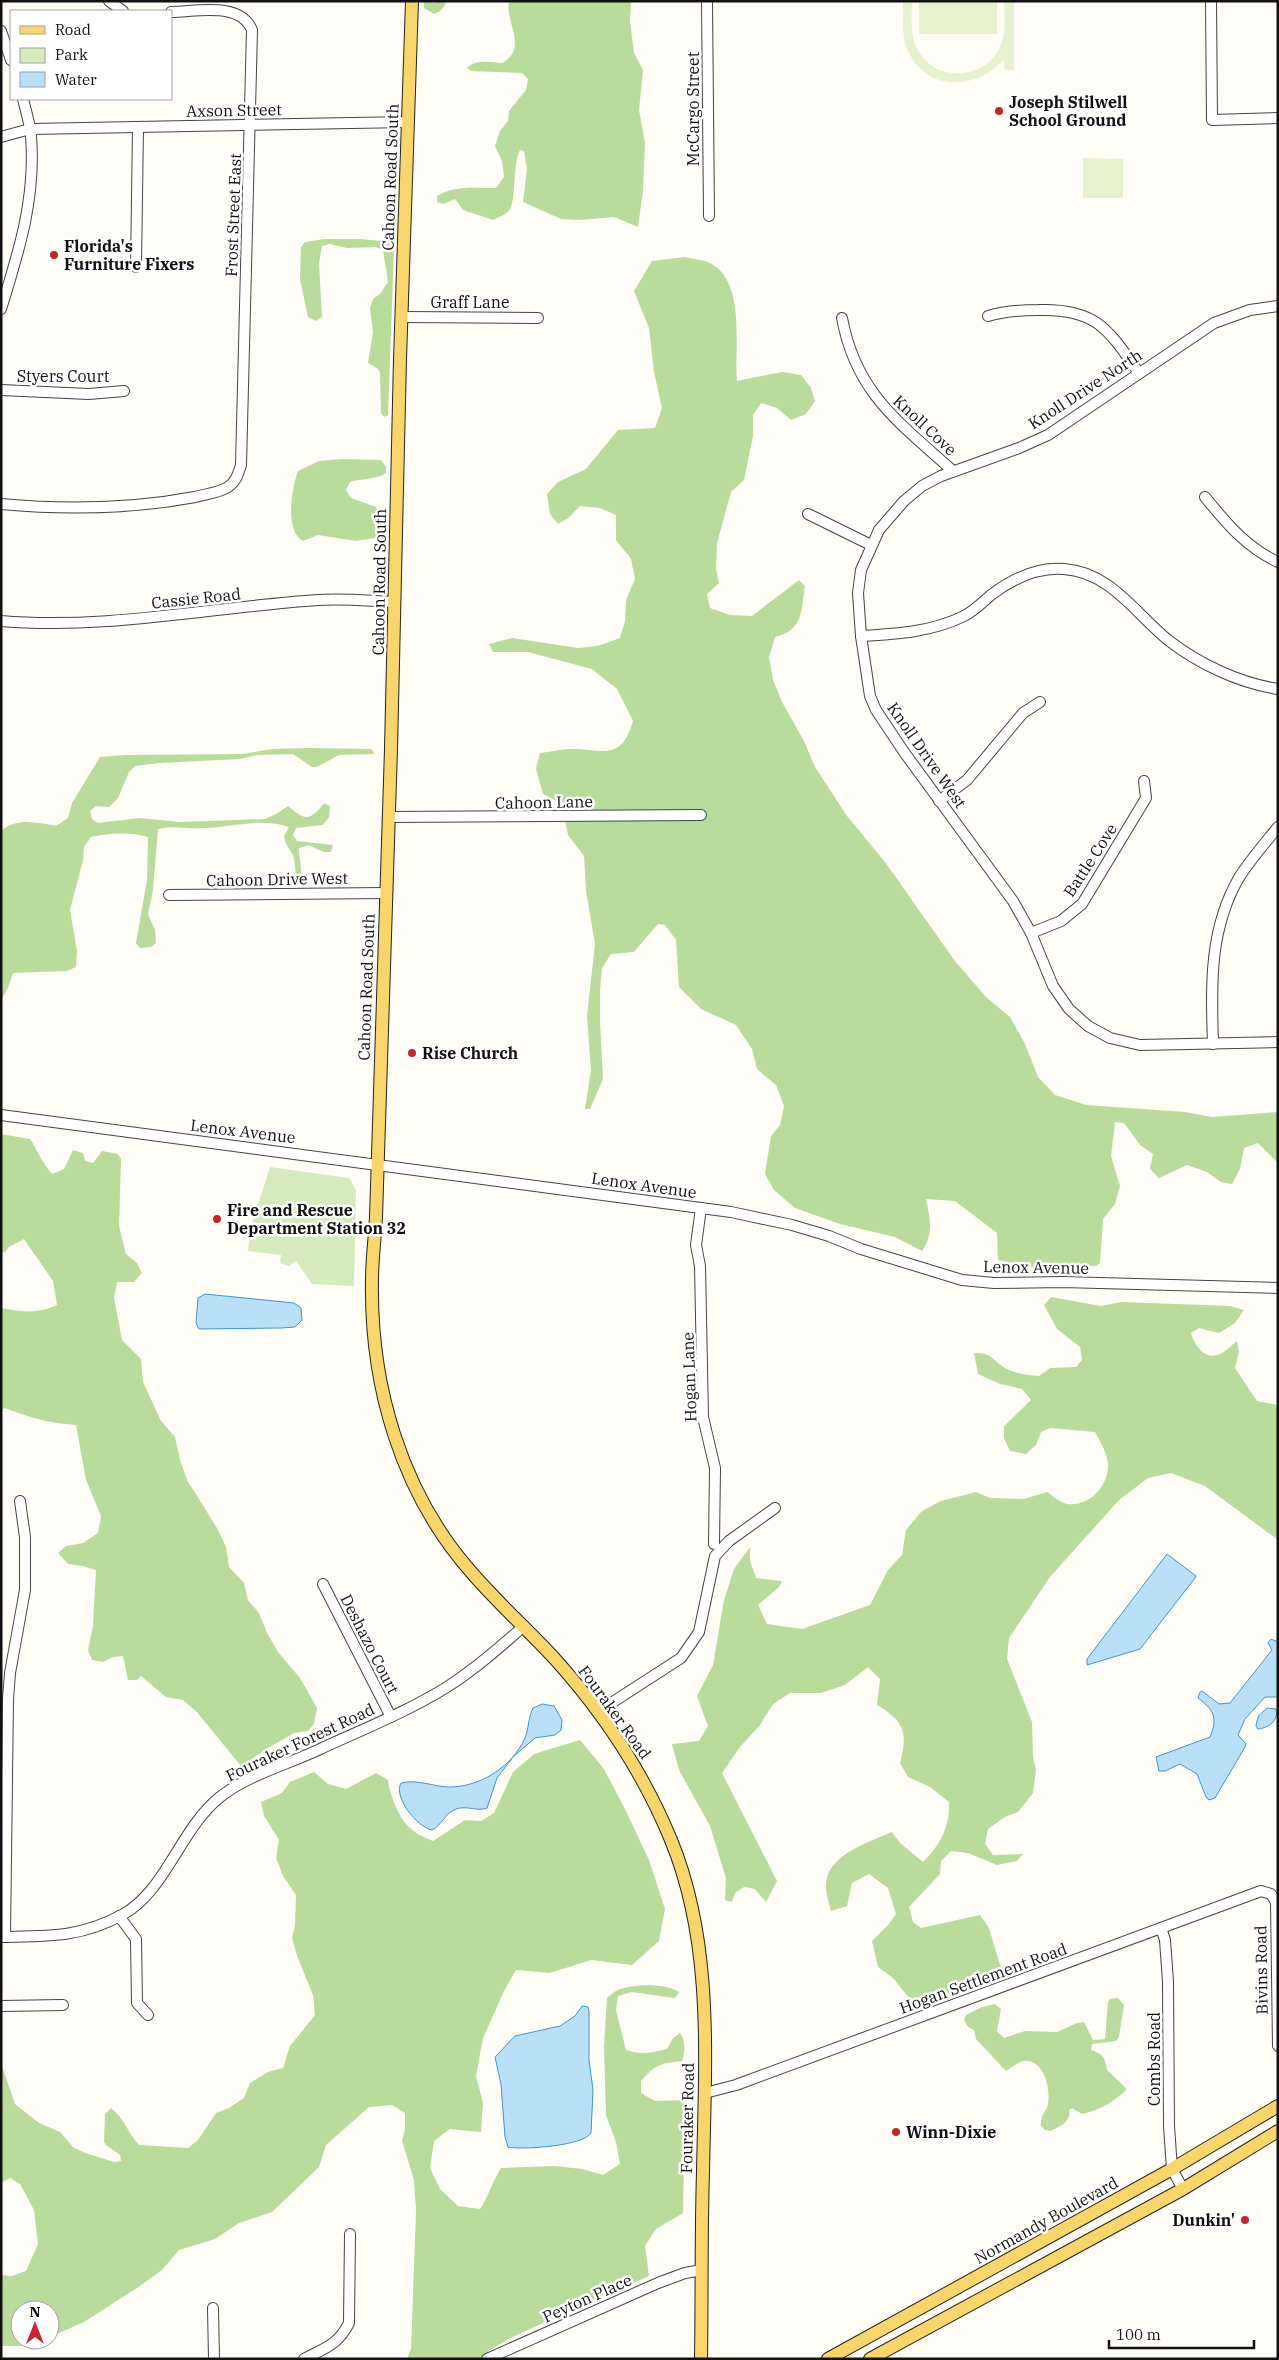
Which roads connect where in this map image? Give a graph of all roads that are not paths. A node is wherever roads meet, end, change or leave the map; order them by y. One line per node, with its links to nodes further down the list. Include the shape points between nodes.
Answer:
1 (109, 1): 5 (street)
2 (412, 1): 11 (main road, Cahoon Road South)
3 (707, 1): 16 (street, McCargo Street)
4 (1211, 1): 10 (street, via 1212,120)
5 (122, 10)
6 (172, 12): 12 (street, Frost Street East, via 229,11 244,17 249,23 252,30)
7 (1, 31): 8 (street)
8 (10, 57)
9 (23, 100): 14 (street)
10 (1278, 118)
11 (408, 122): 12 (street, Axson Street); 21 (main road, Cahoon Road South)
12 (251, 124): 13 (street, Axson Street); 29 (street, Frost Street East, via 238,477 229,487 212,493 131,505 37,507)
13 (138, 127): 14 (street, Axson Street); 17 (street)
14 (30, 130): 15 (street, Axson Street); 18 (street, via 26,224)
15 (1, 137)
16 (708, 216)
17 (136, 267)
18 (2, 306)
19 (1278, 306): 24 (street, Knoll Drive North, via 1250,310 1214,323)
20 (988, 316): 24 (street, via 1006,311 1058,309 1075,312 1094,320 1108,332)
21 (402, 317): 22 (street, Graff Lane); 33 (main road, Cahoon Road South)
22 (538, 318)
23 (842, 318): 27 (street, Knoll Cove, via 846,338 866,382 881,405)
24 (1139, 373): 27 (street, Knoll Drive North, via 1048,435)
25 (1, 390): 26 (street, Styers Court, via 90,394)
26 (124, 391)
27 (953, 471): 31 (street, Knoll Drive North, via 922,486 904,501 885,521)
28 (1205, 497): 32 (street, via 1242,539)
29 (1, 504)
30 (808, 514): 31 (street)
31 (871, 545): 35 (street, Knoll Drive West, via 861,570 858,593)
32 (1278, 562)
33 (394, 602): 34 (street, Cassie Road, via 320,599 122,620 74,623); 41 (main road, Cahoon Road South)
34 (1, 621)
35 (861, 636): 36 (street, via 896,634 944,625 967,615 1018,578 1037,571 1065,569 1084,572 1110,585 1181,649 1222,672); 39 (street, Knoll Drive West, via 866,681 876,710)
36 (1278, 689)
37 (1040, 702): 39 (street, via 1023,713 967,780)
38 (1144, 781): 45 (street, Battle Cove, via 1146,798 1082,904 1061,921)
39 (939, 801): 45 (street, Knoll Drive West, via 1013,901)
40 (702, 815): 41 (street, Cahoon Lane)
41 (388, 817): 43 (main road, Cahoon Road South)
42 (1278, 827): 47 (street, via 1241,875 1222,917 1215,942 1211,985)
43 (385, 893): 44 (street, Cahoon Drive West); 49 (main road, Cahoon Road South)
44 (169, 895)
45 (1031, 933): 47 (street, Knoll Drive West, via 1053,986 1069,1009 1088,1026 1110,1038 1134,1045)
46 (1278, 1042): 47 (street, Knoll Drive West)
47 (1213, 1044)
48 (1, 1115): 49 (street, Lenox Avenue)
49 (378, 1164): 50 (street, Lenox Avenue); 56 (main road, Fouraker Road, via 372,1280 374,1331 378,1370 392,1426 405,1466 436,1524 473,1574)
50 (702, 1208): 51 (street, Lenox Avenue, via 792,1225 962,1280); 54 (street, Hogan Lane, via 696,1245 700,1266 703,1417 715,1468)
51 (1278, 1288)
52 (20, 1501): 62 (street, via 25,1537 25,1590 8,1700)
53 (775, 1508): 57 (street, via 729,1540 715,1556 698,1632 681,1658)
54 (714, 1544)
55 (322, 1584): 58 (street, Deshazo Court)
56 (524, 1626): 57 (main road, Fouraker Road); 58 (street, Fouraker Forest Road, via 486,1660 446,1687)
57 (599, 1711): 67 (main road, Fouraker Road, via 644,1783 672,1844 688,1896 696,1930 704,2008)
58 (390, 1717): 60 (street, Fouraker Forest Road, via 249,1780 220,1797 196,1821 139,1903)
59 (1270, 1894): 61 (street, Hogan Settlement Road, via 1261,1891); 66 (street, Bivins Road, via 1276,1902)
60 (119, 1916): 62 (street, Fouraker Forest Road, via 96,1928 62,1936); 65 (street, via 136,1939 137,2004)
61 (1161, 1928): 67 (street, Hogan Settlement Road, via 736,2085); 70 (street, Combs Road, via 1168,1982)
62 (3, 1937)
63 (63, 2005): 64 (street)
64 (1, 2006)
65 (148, 2015)
66 (1278, 2046)
67 (704, 2093): 73 (main road, Fouraker Road)
68 (1278, 2106): 70 (main road, Normandy Boulevard)
69 (1278, 2131): 71 (main road)
70 (1172, 2169): 71 (street, Combs Road); 79 (main road, Normandy Boulevard)
71 (1183, 2188): 80 (main road)
72 (350, 2234): 76 (street, via 349,2323 335,2344)
73 (702, 2270): 77 (street, Peyton Place, via 658,2283); 78 (main road, Fouraker Road)
74 (213, 2308): 75 (street)
75 (214, 2359)
76 (304, 2359)
77 (487, 2359)
78 (701, 2359)
79 (828, 2359)
80 (870, 2359)

